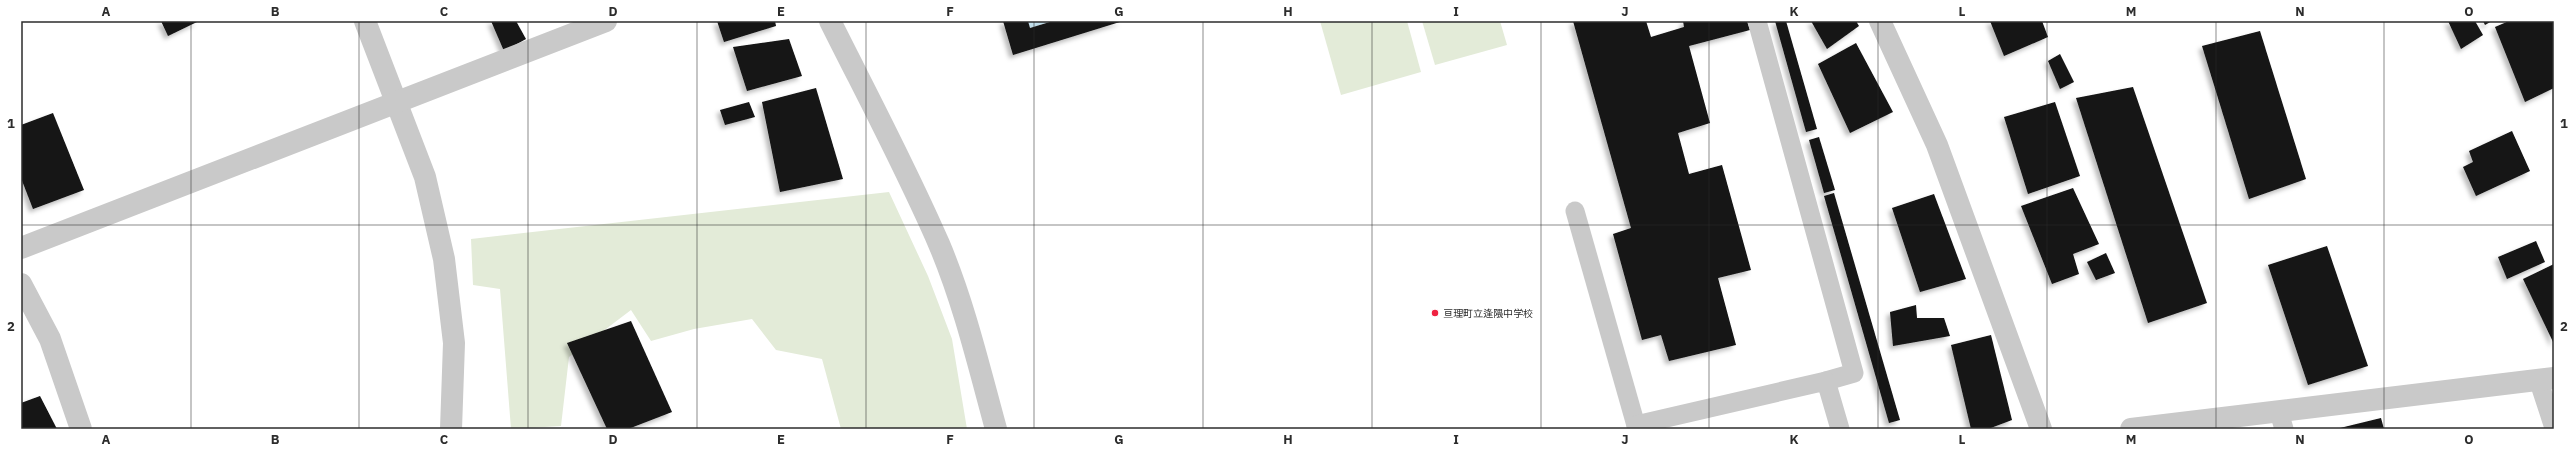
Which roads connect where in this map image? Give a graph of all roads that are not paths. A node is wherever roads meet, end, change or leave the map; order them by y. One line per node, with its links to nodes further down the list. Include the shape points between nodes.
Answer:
1 (365, 21): 6 (street)
2 (606, 21): 6 (street)
3 (830, 21): 17 (street, via 899,156 939,246 968,330)
4 (1757, 21): 11 (lane, via 1854,373)
5 (1880, 21): 19 (street, via 1937,145)
6 (398, 100): 8 (street); 16 (street, via 425,177 444,259 454,343)
7 (1575, 211): 13 (lane)
8 (21, 248)
9 (21, 284): 15 (street, via 50,339)
10 (2546, 378): 12 (street); 14 (lane)
11 (1826, 380): 13 (lane); 18 (lane)
12 (2282, 420): 20 (street)
13 (1637, 427)
14 (2554, 428)
15 (81, 429)
16 (451, 429)
17 (996, 429)
18 (1840, 429)
19 (2041, 429)
20 (2131, 429)

